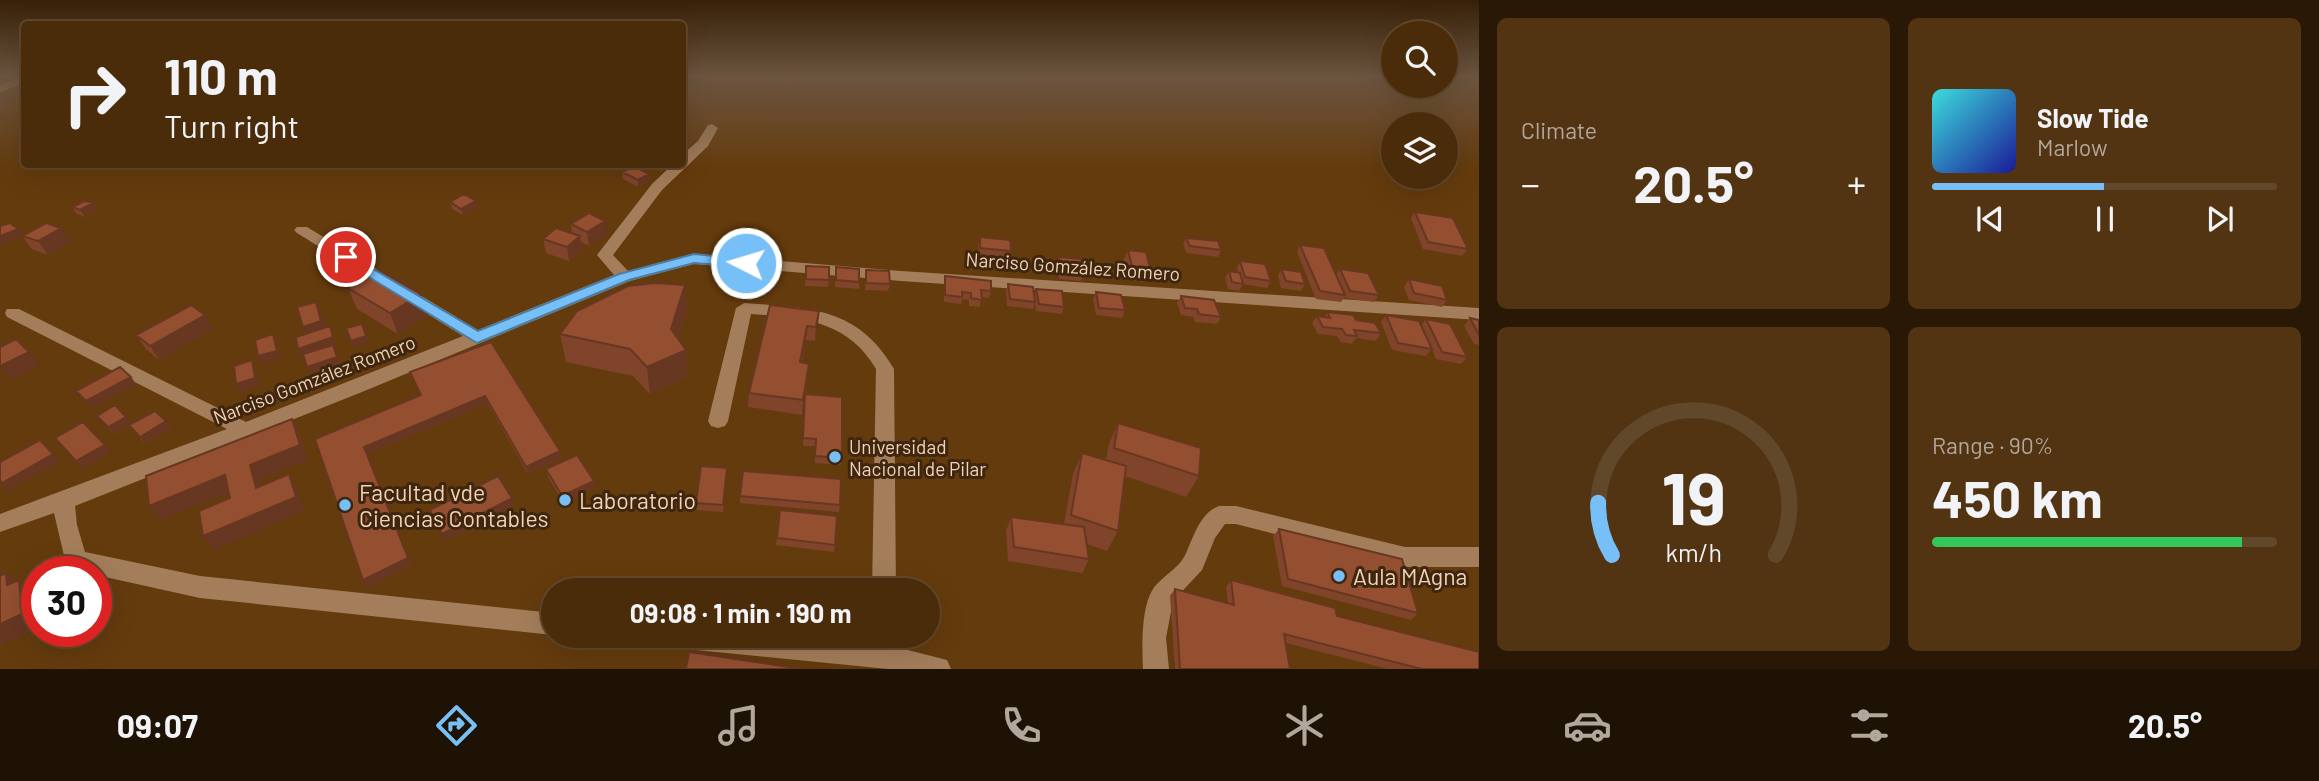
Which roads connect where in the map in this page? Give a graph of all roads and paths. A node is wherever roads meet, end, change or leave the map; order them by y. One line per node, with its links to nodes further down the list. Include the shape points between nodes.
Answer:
1 (712, 128): 2 (street)
2 (686, 160)
3 (678, 168): 5 (street, via 657,187 605,255)
4 (302, 230): 8 (street)
5 (624, 277): 7 (street, Narciso Gomzález Romero, via 694,259); 8 (street, Narciso Gomzález Romero)
6 (13, 313): 10 (street)
7 (1479, 314)
8 (477, 337): 10 (street, Narciso Gomzález Romero)
9 (718, 421): 14 (street, via 744,308 821,317 854,330 877,351 885,369)
10 (244, 429): 11 (street, Narciso Gomzález Romero)
11 (64, 501): 12 (street, Narciso Gomzález Romero); 15 (street, via 76,560 200,587)
12 (0, 523)
13 (1479, 557): 18 (street, via 1405,556 1219,514 1194,563 1163,596 1154,638)
14 (884, 578)
15 (541, 623)
16 (889, 648): 17 (street)
17 (938, 669)
18 (1156, 669)

